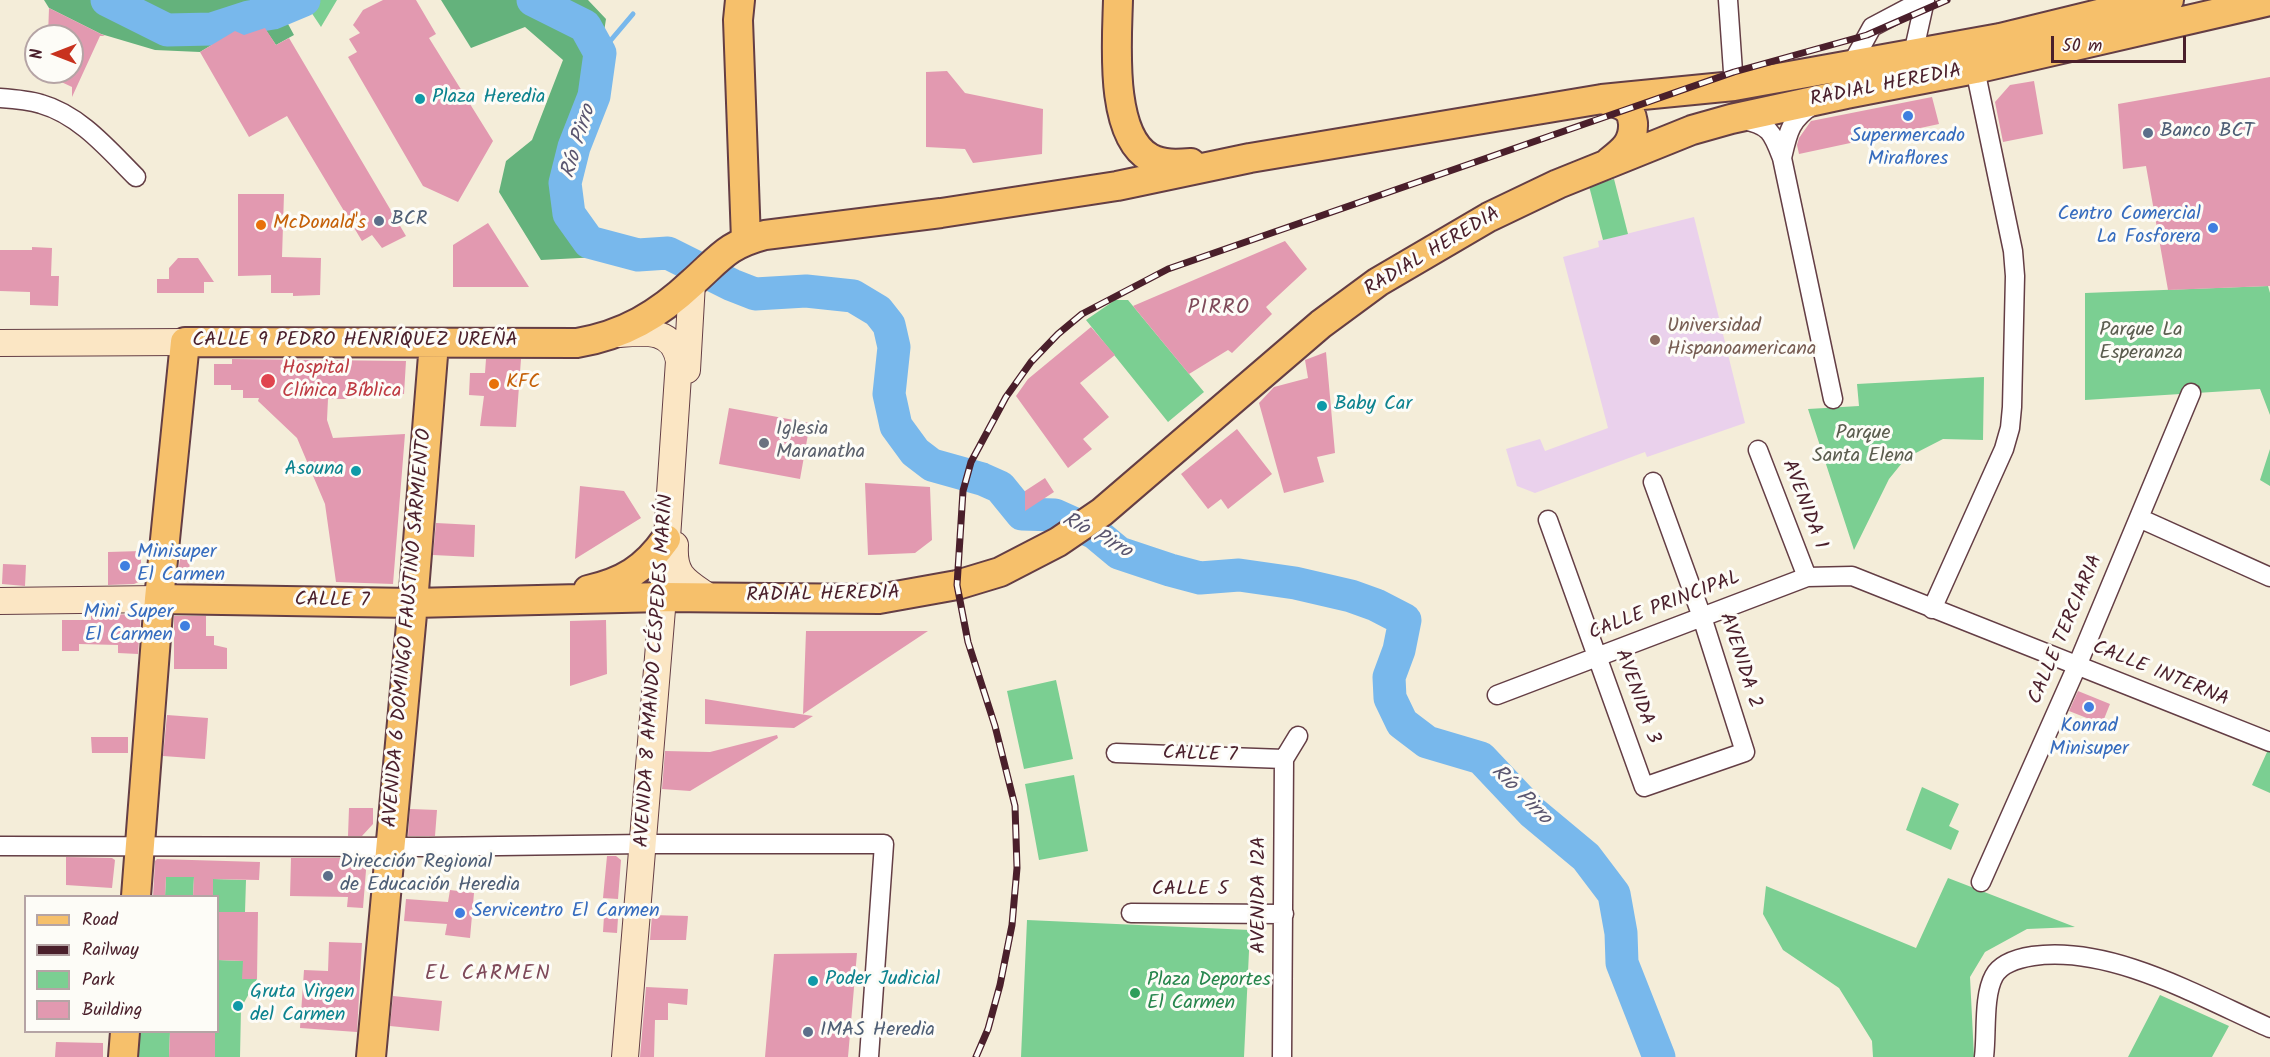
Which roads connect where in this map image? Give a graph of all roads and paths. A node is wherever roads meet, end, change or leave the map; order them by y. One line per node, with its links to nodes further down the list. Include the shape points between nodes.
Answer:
1 (740, 0): 20 (main road)
2 (1118, 0): 16 (main road, via 1120,93 1126,127 1135,145 1150,158 1164,163)
3 (1728, 0): 11 (street)
4 (1924, 0): 8 (street); 9 (street, via 1872,27)
5 (2219, 0): 7 (main road, via 2172,18)
6 (2270, 2): 7 (main road, RADIAL HEREDIA)
7 (2169, 12): 8 (main road, RADIAL HEREDIA); 10 (main road, RADIAL HEREDIA)
8 (1913, 54): 9 (main road, RADIAL HEREDIA); 10 (main road, via 1960,57); 15 (main road, via 1905,71 1894,78 1762,104)
9 (1851, 65): 11 (main road, RADIAL HEREDIA)
10 (1975, 69): 12 (main road, RADIAL HEREDIA); 42 (street, via 2013,251 2010,428)
11 (1734, 86): 14 (main road, RADIAL HEREDIA)
12 (1834, 97): 15 (main road, RADIAL HEREDIA); 17 (street, via 1795,119)
13 (0, 98): 19 (street, via 43,104 75,120)
14 (1602, 99): 16 (main road, RADIAL HEREDIA); 18 (main road, via 1628,110 1633,128 1626,150)
15 (1731, 119): 17 (street, via 1765,127 1773,134); 18 (main road, RADIAL HEREDIA, via 1692,130)
16 (1250, 158): 20 (main road, RADIAL HEREDIA, via 1117,186 765,235)
17 (1782, 158): 27 (street)
18 (1603, 167): 37 (main road, RADIAL HEREDIA, via 1489,217 1378,282 1320,324 1102,512 1058,542 1000,572 957,585 879,599)
19 (136, 177)
20 (735, 246): 21 (main road)
21 (694, 281): 22 (main road, CALLE 9 PEDRO HENRÍQUEZ UREÑA, via 648,318); 37 (street, AVENIDA 8 AMANDO CÉSPEDES MARÍN, via 674,561 685,580)
22 (618, 333): 25 (main road, CALLE 9 PEDRO HENRÍQUEZ UREÑA, via 577,343); 32 (street, AVENIDA 8 AMANDO CÉSPEDES MARÍN, via 646,332 669,339 676,348 679,361)
23 (185, 342): 24 (street, CALLE 9 PEDRO HENRÍQUEZ UREÑA); 25 (main road, CALLE 9 PEDRO HENRÍQUEZ UREÑA); 39 (main road)
24 (0, 343)
25 (434, 343): 41 (main road, AVENIDA 6 DOMINGO FAUSTINO SARMIENTO)
26 (2192, 393): 30 (street, CALLE TERCIARIA)
27 (1833, 399)
28 (1758, 450): 33 (street, AVENIDA 1)
29 (1653, 483): 43 (street, AVENIDA 2)
30 (2139, 518): 34 (street); 45 (street, CALLE TERCIARIA)
31 (1548, 520): 44 (street, AVENIDA 3)
32 (666, 539): 36 (street, AVENIDA 8 AMANDO CÉSPEDES MARÍN); 38 (main road, via 646,564 611,585)
33 (1807, 577): 35 (street, CALLE PRINCIPAL, via 1852,576); 43 (street, CALLE PRINCIPAL)
34 (2270, 577)
35 (1900, 596): 42 (street, CALLE INTERNA)
36 (663, 597): 37 (main road, RADIAL HEREDIA); 38 (main road, CALLE 7); 52 (street, AVENIDA 8 AMANDO CÉSPEDES MARÍN)
37 (709, 597)
38 (557, 598): 41 (main road, CALLE 7)
39 (159, 599): 40 (street, CALLE 7); 41 (main road, CALLE 7); 54 (main road)
40 (0, 601)
41 (413, 603): 55 (main road, AVENIDA 6 DOMINGO FAUSTINO SARMIENTO)
42 (1932, 609): 45 (street, CALLE INTERNA)
43 (1702, 617): 44 (street, CALLE PRINCIPAL); 51 (street, AVENIDA 2, via 1745,752)
44 (1598, 657): 46 (street, CALLE PRINCIPAL); 51 (street, AVENIDA 3)
45 (2076, 666): 48 (street, CALLE INTERNA); 56 (street, CALLE TERCIARIA)
46 (1497, 695)
47 (1298, 736): 50 (street)
48 (2270, 742)
49 (1116, 753): 50 (street, CALLE 7)
50 (1284, 759): 59 (street, AVENIDA 12A)
51 (1644, 787)
52 (644, 844): 55 (street); 64 (street, AVENIDA 8 AMANDO CÉSPEDES MARÍN); 65 (street, via 884,844)
53 (0, 846): 54 (street)
54 (140, 846): 55 (street); 57 (main road)
55 (391, 846): 63 (main road, AVENIDA 6 DOMINGO FAUSTINO SARMIENTO)
56 (1981, 882)
57 (136, 895)
58 (1131, 913): 59 (street, CALLE 5)
59 (1284, 914): 66 (street, AVENIDA 12A)
60 (2270, 1028): 67 (street, via 2159,978 2102,958 2063,953 2041,955 2019,958 1994,976)
61 (125, 1033): 62 (main road)
62 (123, 1057)
63 (371, 1057)
64 (625, 1057)
65 (869, 1057)
66 (1282, 1057)
67 (1984, 1057)

